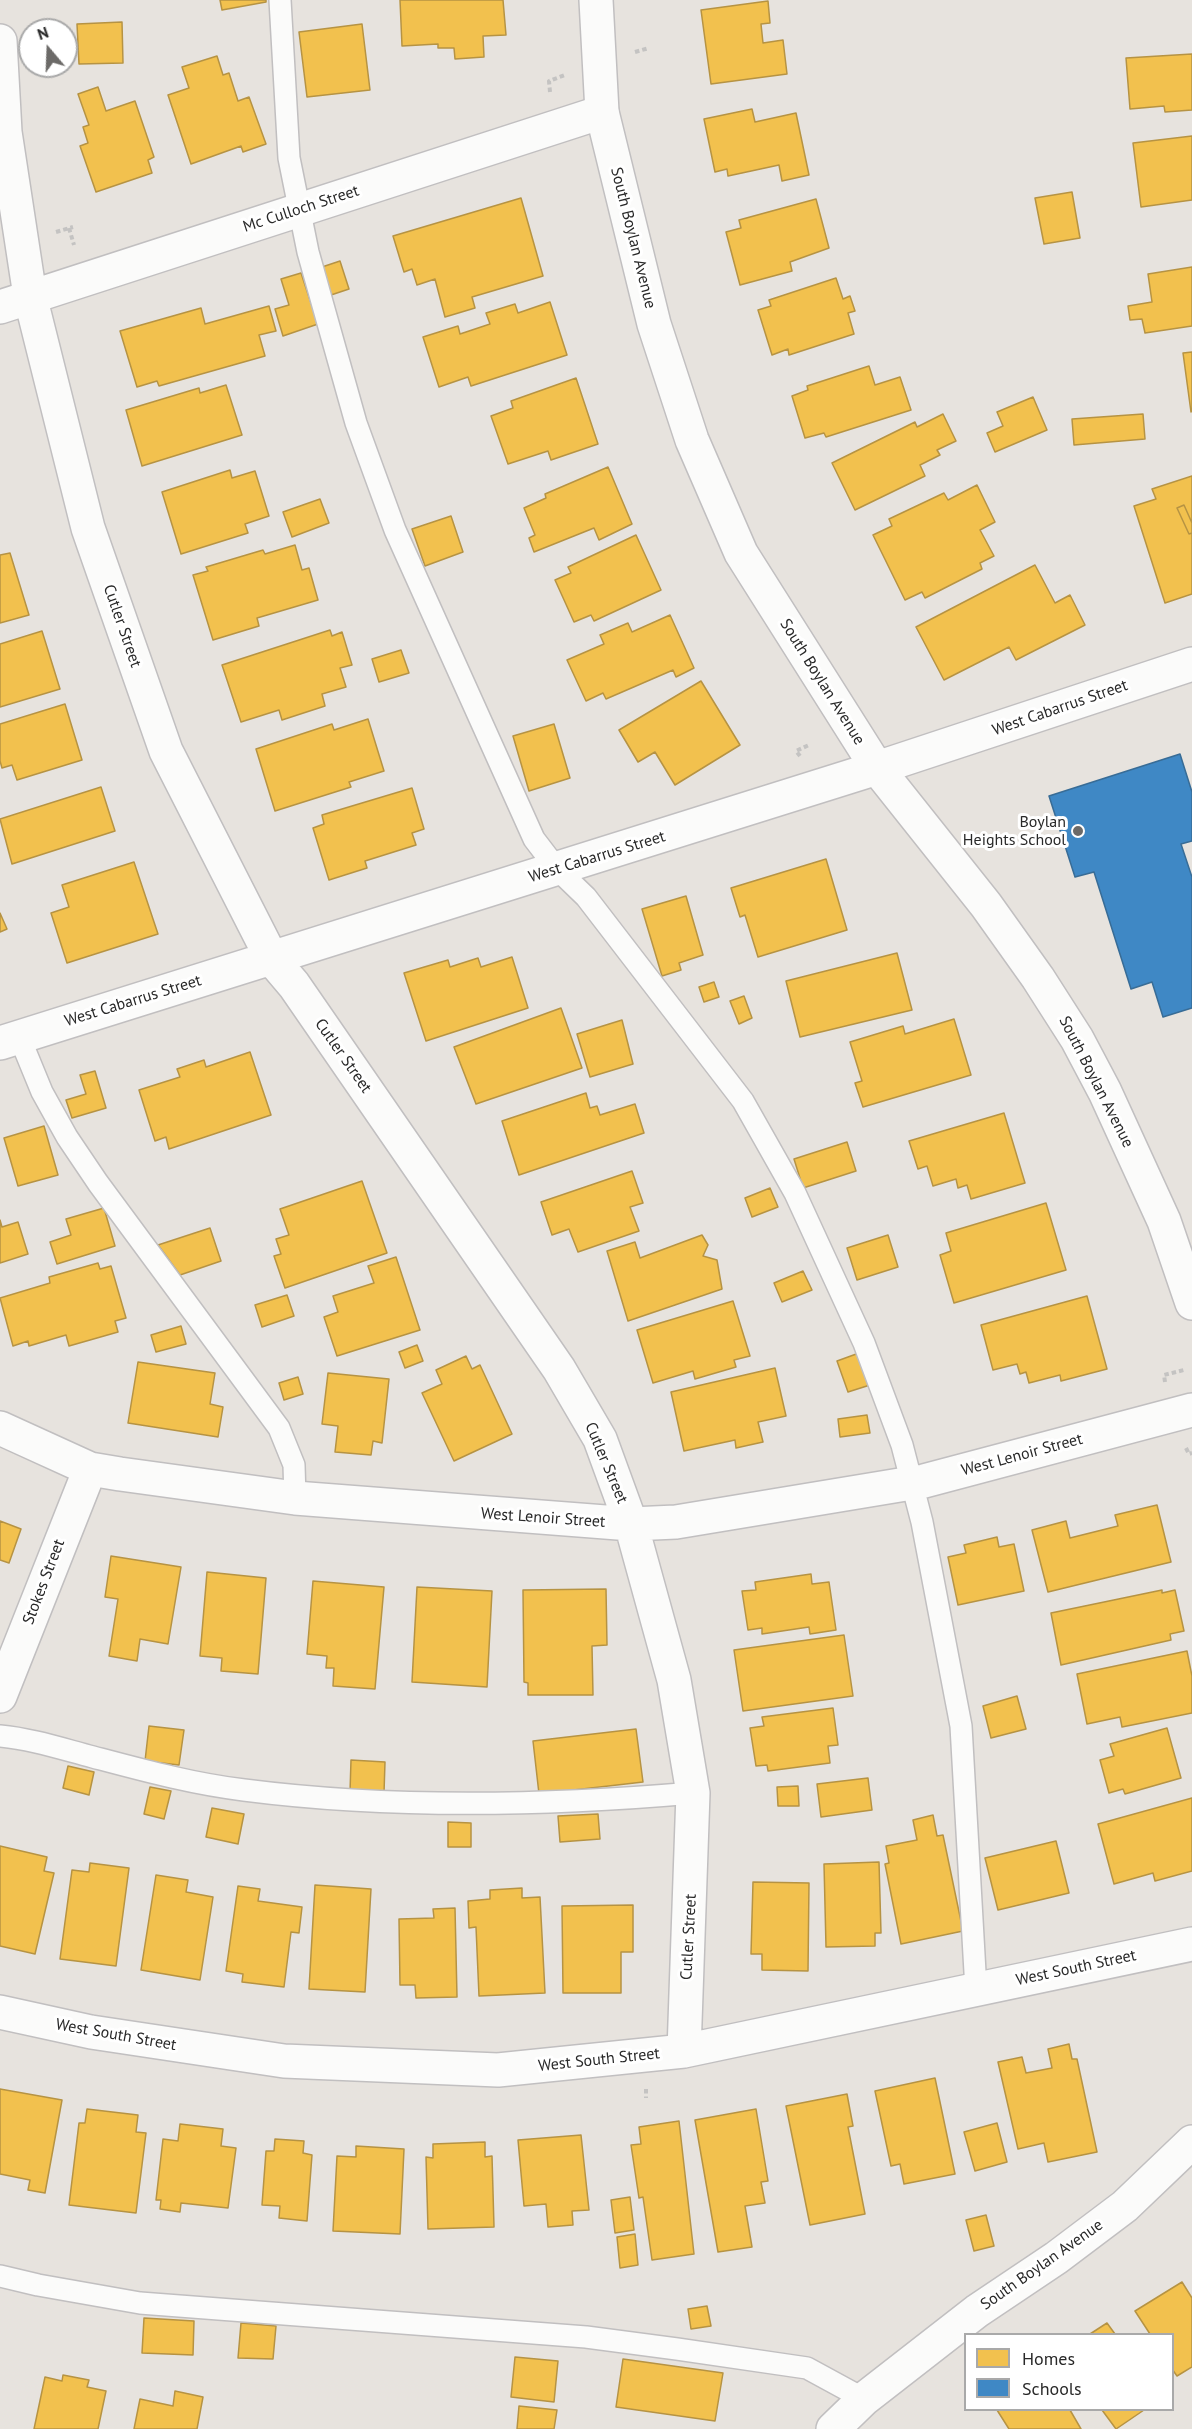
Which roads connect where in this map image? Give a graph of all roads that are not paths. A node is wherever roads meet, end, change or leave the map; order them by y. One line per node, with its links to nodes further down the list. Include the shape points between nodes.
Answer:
1 (280, 0): 5 (lane, via 289,158)
2 (596, 0): 4 (street, South Boylan Avenue)
3 (0, 41): 6 (street, Cutler Street)
4 (602, 112): 5 (street, Mc Culloch Street); 8 (street, South Boylan Avenue, via 654,324 692,440 741,554)
5 (300, 209): 6 (street, Mc Culloch Street); 9 (lane, via 308,252 356,423 395,530 505,779 534,839)
6 (15, 301): 10 (street, Cutler Street, via 88,528 166,751)
7 (1192, 664): 8 (street, West Cabarrus Street)
8 (877, 768): 9 (street, West Cabarrus Street); 12 (street, South Boylan Avenue, via 986,905 1077,1039 1164,1221)
9 (557, 869): 10 (street, West Cabarrus Street); 16 (lane, via 586,897 743,1101 795,1193 864,1343)
10 (272, 959): 11 (street, West Cabarrus Street); 18 (street, Cutler Street, via 294,985 559,1369 600,1439)
11 (5, 1040): 17 (lane, via 79,1155 279,1428 294,1465)
12 (1192, 1303)
13 (1192, 1410): 16 (street, West Lenoir Street)
14 (0, 1428): 15 (street, West Lenoir Street)
15 (90, 1469): 17 (street, West Lenoir Street); 19 (street, Stokes Street)
16 (912, 1483): 18 (street, West Lenoir Street, via 676,1522); 23 (lane, via 961,1726)
17 (295, 1498): 18 (street, West Lenoir Street)
18 (631, 1524): 21 (street, Cutler Street, via 674,1680)
19 (0, 1696)
20 (0, 1736): 21 (lane, via 242,1790 350,1800 559,1803)
21 (693, 1793): 25 (street, Cutler Street)
22 (1192, 1944): 23 (street, West South Street)
23 (976, 1990): 25 (street, West South Street)
24 (0, 2012): 25 (street, West South Street, via 91,2032 284,2061 498,2070)
25 (684, 2052)
26 (1192, 2142): 28 (street, South Boylan Avenue, via 1125,2206 977,2311)
27 (0, 2276): 28 (lane, via 140,2302 586,2337 689,2350 807,2368)
28 (864, 2399): 29 (street, South Boylan Avenue)
29 (833, 2429)

